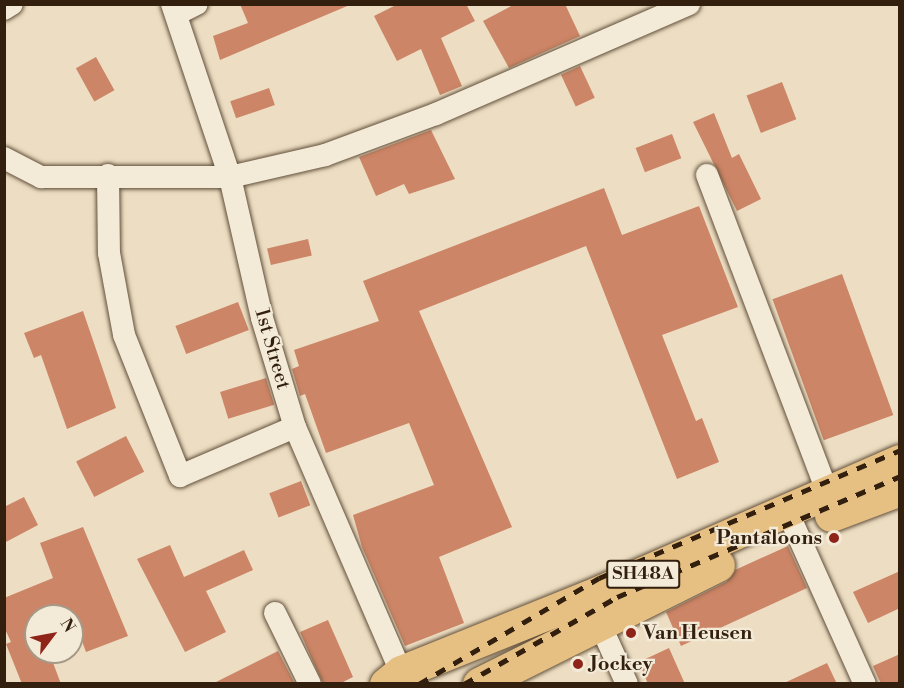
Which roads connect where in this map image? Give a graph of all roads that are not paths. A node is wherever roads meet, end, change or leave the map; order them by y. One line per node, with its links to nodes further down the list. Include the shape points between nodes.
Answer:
1 (12, 4): 4 (street)
2 (689, 4): 8 (street, via 436,114 325,154)
3 (182, 8): 8 (street, 1st Street)
4 (4, 9)
5 (4, 158): 6 (street, via 40,177)
6 (108, 175): 8 (street); 9 (street, via 110,253 124,335 180,476)
7 (707, 175): 12 (street)
8 (230, 177): 9 (street, 1st Street, via 262,318)
9 (295, 427): 16 (street, 1st Street)
10 (900, 461): 12 (main road, SH48A)
11 (900, 489): 13 (main road, SH48A)
12 (828, 494): 13 (main road, SH48A)
13 (791, 520): 15 (main road, SH48A); 16 (main road, SH48A); 20 (street)
14 (275, 613): 17 (street)
15 (599, 622): 18 (main road, SH48A); 19 (street)
16 (396, 680)
17 (310, 684)
18 (479, 684)
19 (627, 684)
20 (865, 684)

